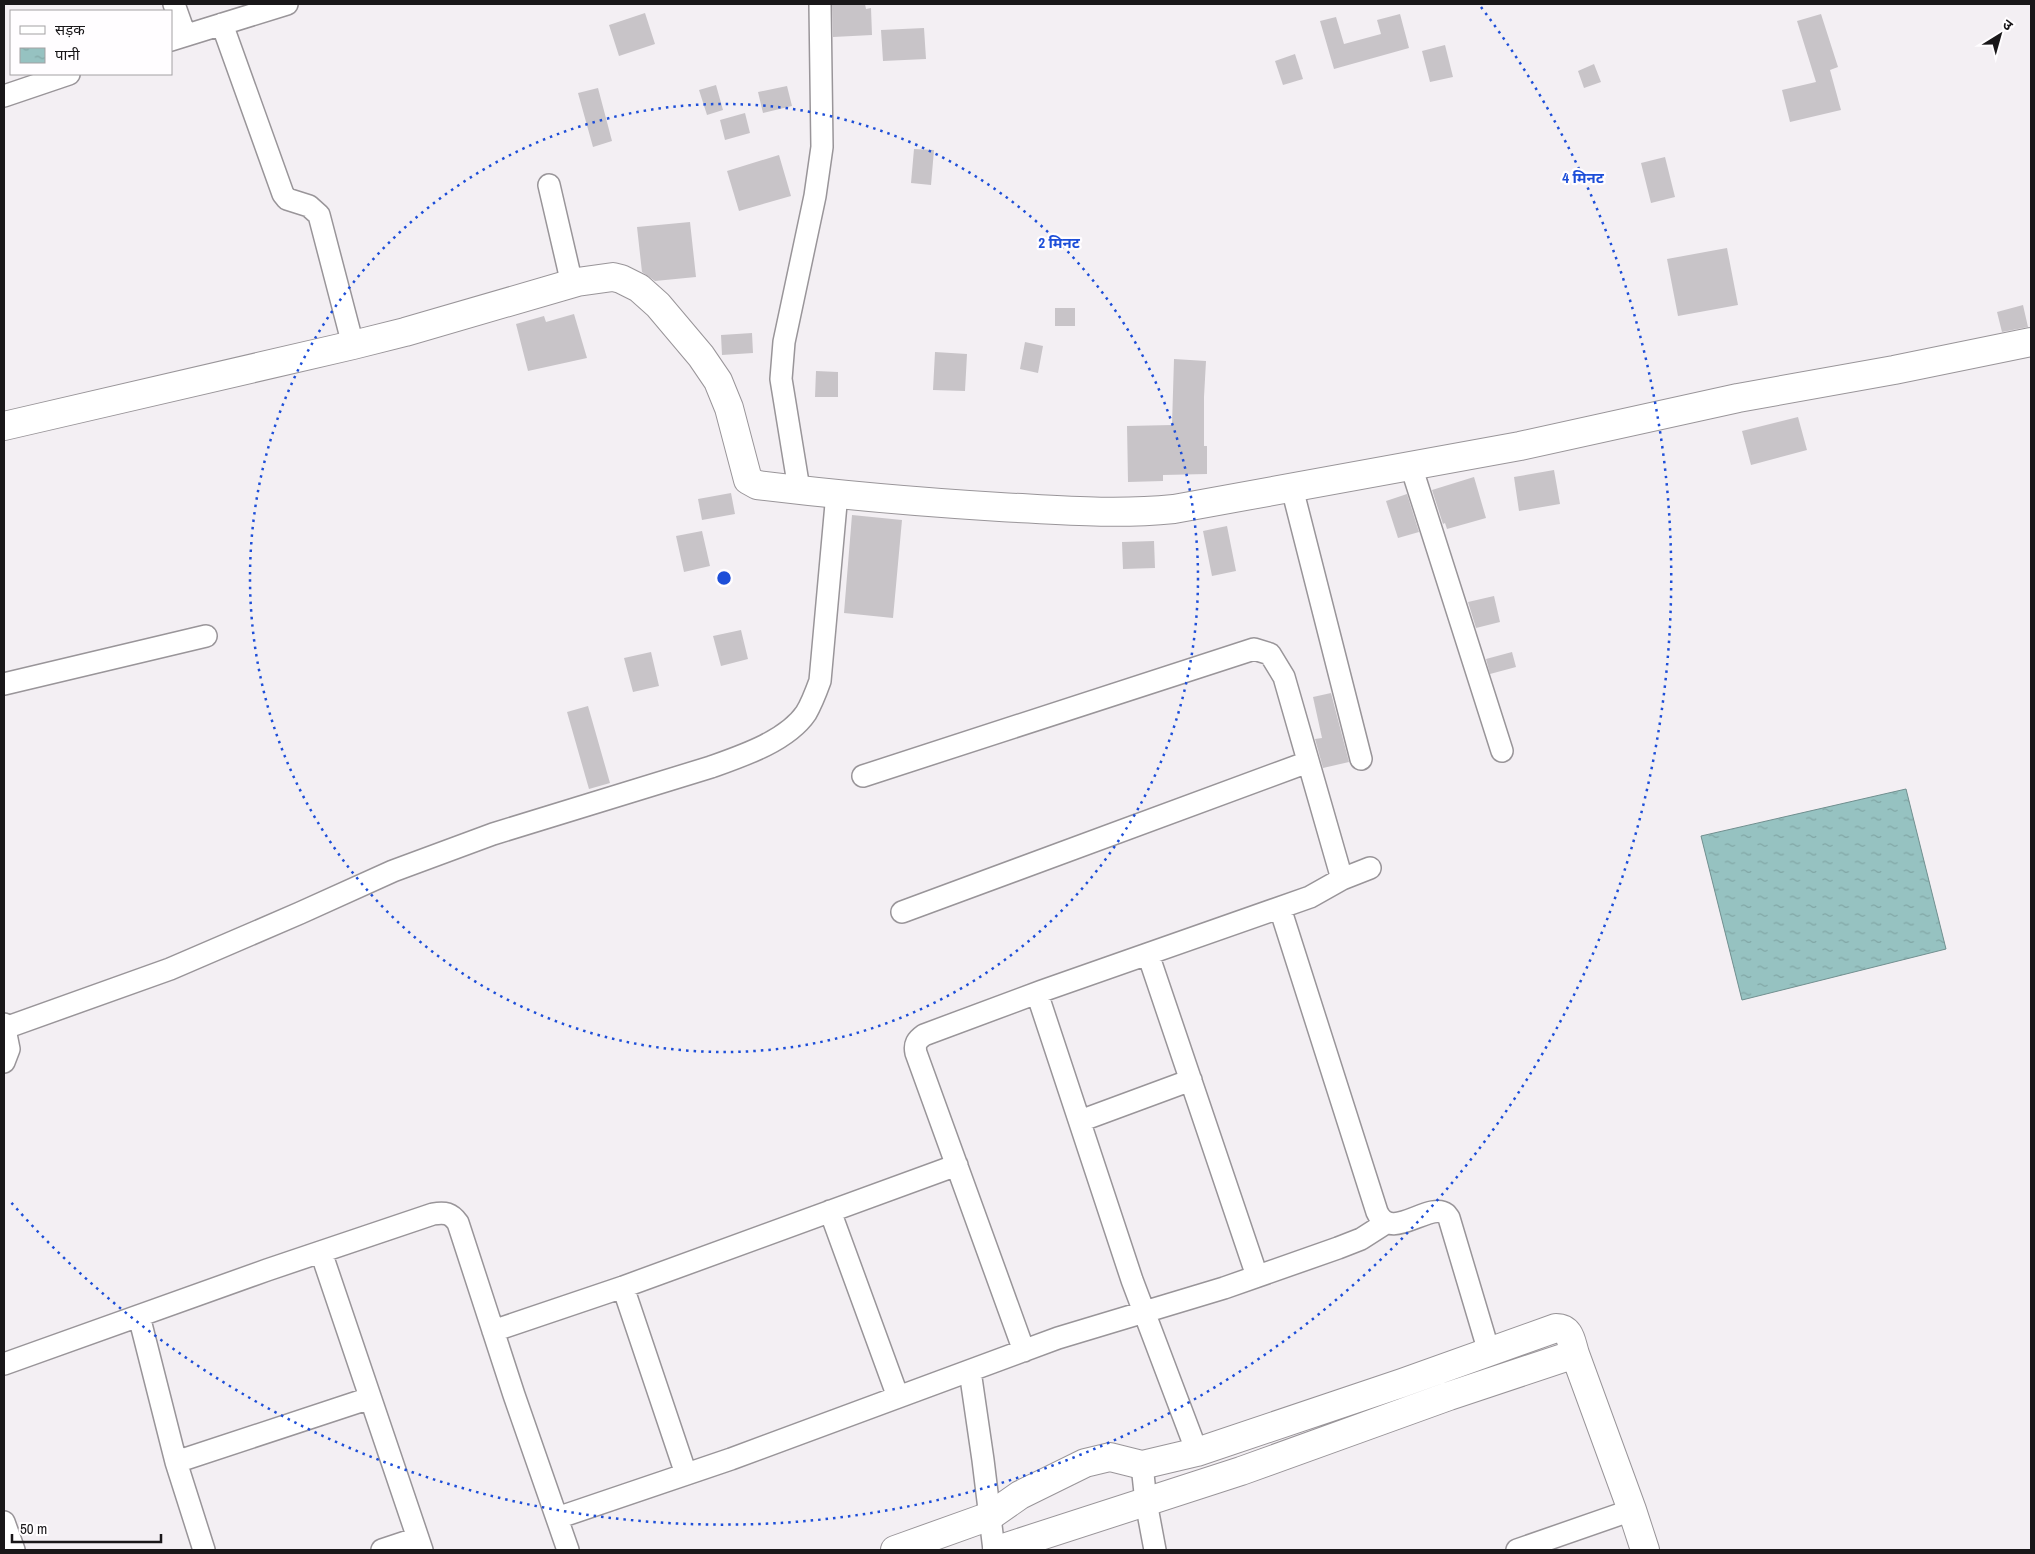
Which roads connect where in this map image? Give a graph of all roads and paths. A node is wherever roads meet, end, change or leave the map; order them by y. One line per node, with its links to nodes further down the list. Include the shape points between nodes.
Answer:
1 (174, 4): 5 (street)
2 (287, 4): 4 (street)
3 (820, 4): 15 (street, via 822,147 784,342 781,379)
4 (222, 24): 5 (street); 11 (street, via 283,194 287,199 309,206 319,215)
5 (178, 38)
6 (66, 75): 7 (street)
7 (4, 96)
8 (549, 186): 9 (street)
9 (572, 284): 11 (street); 15 (street, via 613,277 631,283 645,293 672,320 718,380 748,480 757,485)
10 (2031, 342): 13 (street, via 1738,398 1520,446)
11 (353, 345): 12 (street)
12 (4, 426)
13 (1411, 466): 14 (street); 19 (street)
14 (1292, 488): 16 (street, via 1174,509 1120,513 928,503); 20 (street)
15 (799, 489): 16 (street)
16 (837, 493): 29 (street, via 820,681 805,714 769,743 711,767 493,834 393,871 170,969)
17 (206, 636): 18 (street)
18 (4, 684)
19 (1502, 751)
20 (1360, 759)
21 (1308, 762): 22 (street, via 1284,676 1270,654 1254,650); 24 (street); 26 (street)
22 (863, 776)
23 (1370, 868): 24 (street)
24 (1342, 879): 25 (street, via 1317,894)
25 (1280, 908): 27 (street); 35 (street, via 1377,1212)
26 (902, 912)
27 (1148, 954): 28 (street); 31 (street)
28 (1036, 993): 32 (street); 33 (street, via 918,1039 916,1053)
29 (4, 1026): 30 (street, via 9,1049)
30 (4, 1062)
31 (1190, 1080): 32 (street); 37 (street)
32 (1080, 1121): 39 (street)
33 (957, 1165): 34 (street); 42 (street)
34 (830, 1211): 38 (street); 47 (street)
35 (1386, 1224): 37 (street, via 1348,1244); 43 (street, via 1438,1211 1446,1214)
36 (321, 1252): 40 (street); 41 (street, via 433,1214 444,1212 453,1216); 48 (street)
37 (1257, 1276): 39 (street)
38 (622, 1287): 41 (street); 52 (street)
39 (1144, 1311): 42 (street); 49 (street)
40 (140, 1316): 45 (street); 50 (street)
41 (494, 1331): 56 (street)
42 (1024, 1351): 46 (street)
43 (1489, 1352): 44 (street, via 1562,1328 1569,1334); 49 (street)
44 (1574, 1354): 53 (street); 54 (street)
45 (4, 1364)
46 (970, 1371): 47 (street); 55 (street)
47 (898, 1397): 52 (street)
48 (370, 1398): 50 (street); 58 (street)
49 (1197, 1452): 51 (street)
50 (176, 1462): 60 (street)
51 (1142, 1465): 53 (street); 55 (street, via 1110,1457 1085,1463 1020,1495)
52 (686, 1474): 56 (street)
53 (1146, 1502): 64 (street); 65 (street)
54 (1632, 1510): 66 (street); 67 (street)
55 (990, 1516): 63 (street); 64 (street)
56 (557, 1518): 62 (street)
57 (4, 1522): 59 (street)
58 (420, 1544): 61 (street)
59 (14, 1550)
60 (204, 1550)
61 (382, 1550)
62 (568, 1550)
63 (895, 1550)
64 (995, 1550)
65 (1155, 1550)
66 (1517, 1550)
67 (1645, 1550)

